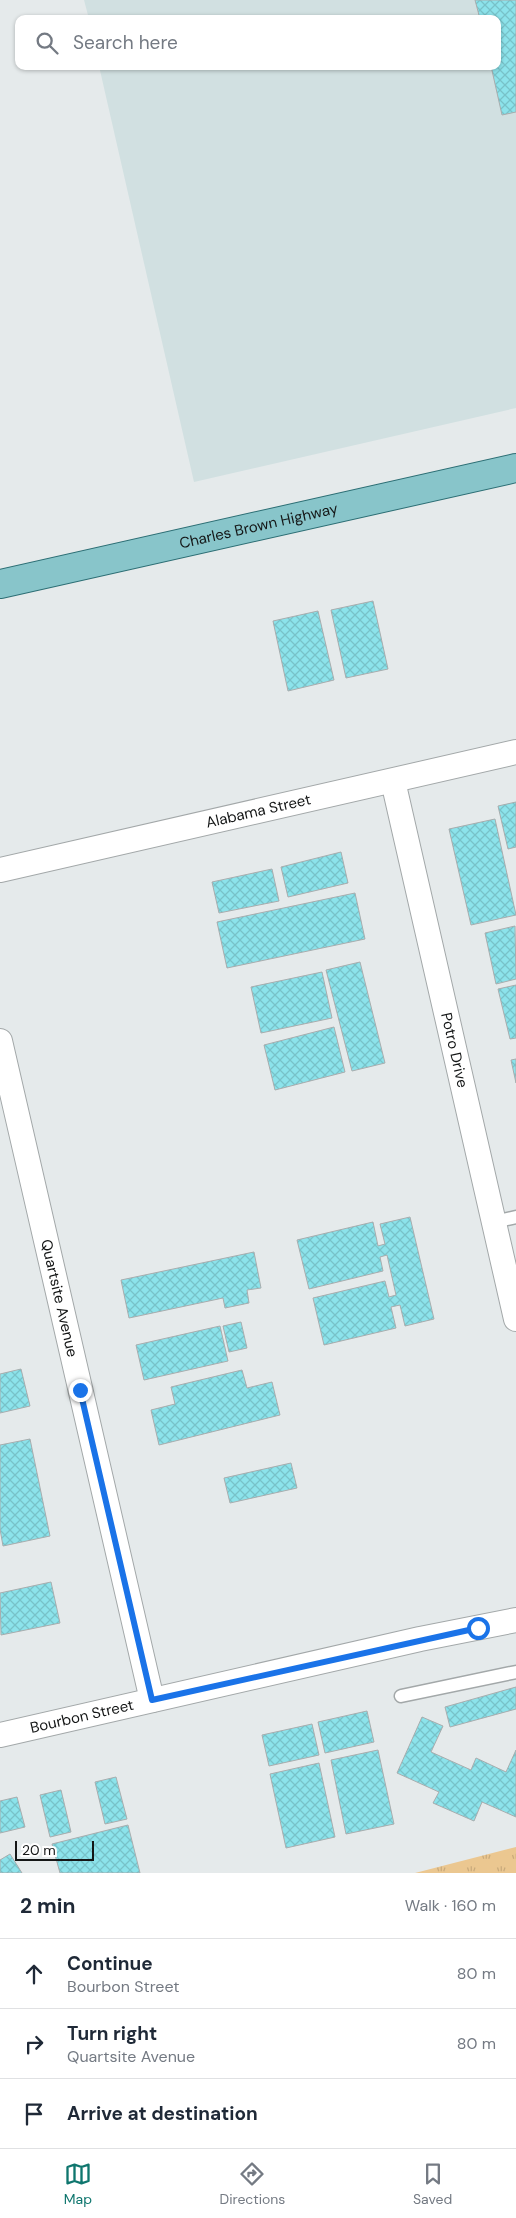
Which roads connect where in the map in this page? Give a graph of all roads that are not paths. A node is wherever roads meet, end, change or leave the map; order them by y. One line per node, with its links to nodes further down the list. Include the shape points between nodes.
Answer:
1 (516, 468): 2 (main road, Charles Brown Highway)
2 (0, 584)
3 (516, 752): 4 (street, Alabama Street)
4 (393, 781): 5 (street, Alabama Street); 7 (street, Potro Drive)
5 (0, 870)
6 (0, 1041): 12 (street, Quartsite Avenue)
7 (505, 1220): 8 (street, Potro Drive)
8 (516, 1319)
9 (516, 1620): 12 (street, Bourbon Street)
10 (516, 1672): 11 (lane)
11 (401, 1696)
12 (152, 1700): 13 (street, Bourbon Street)
13 (0, 1735)

